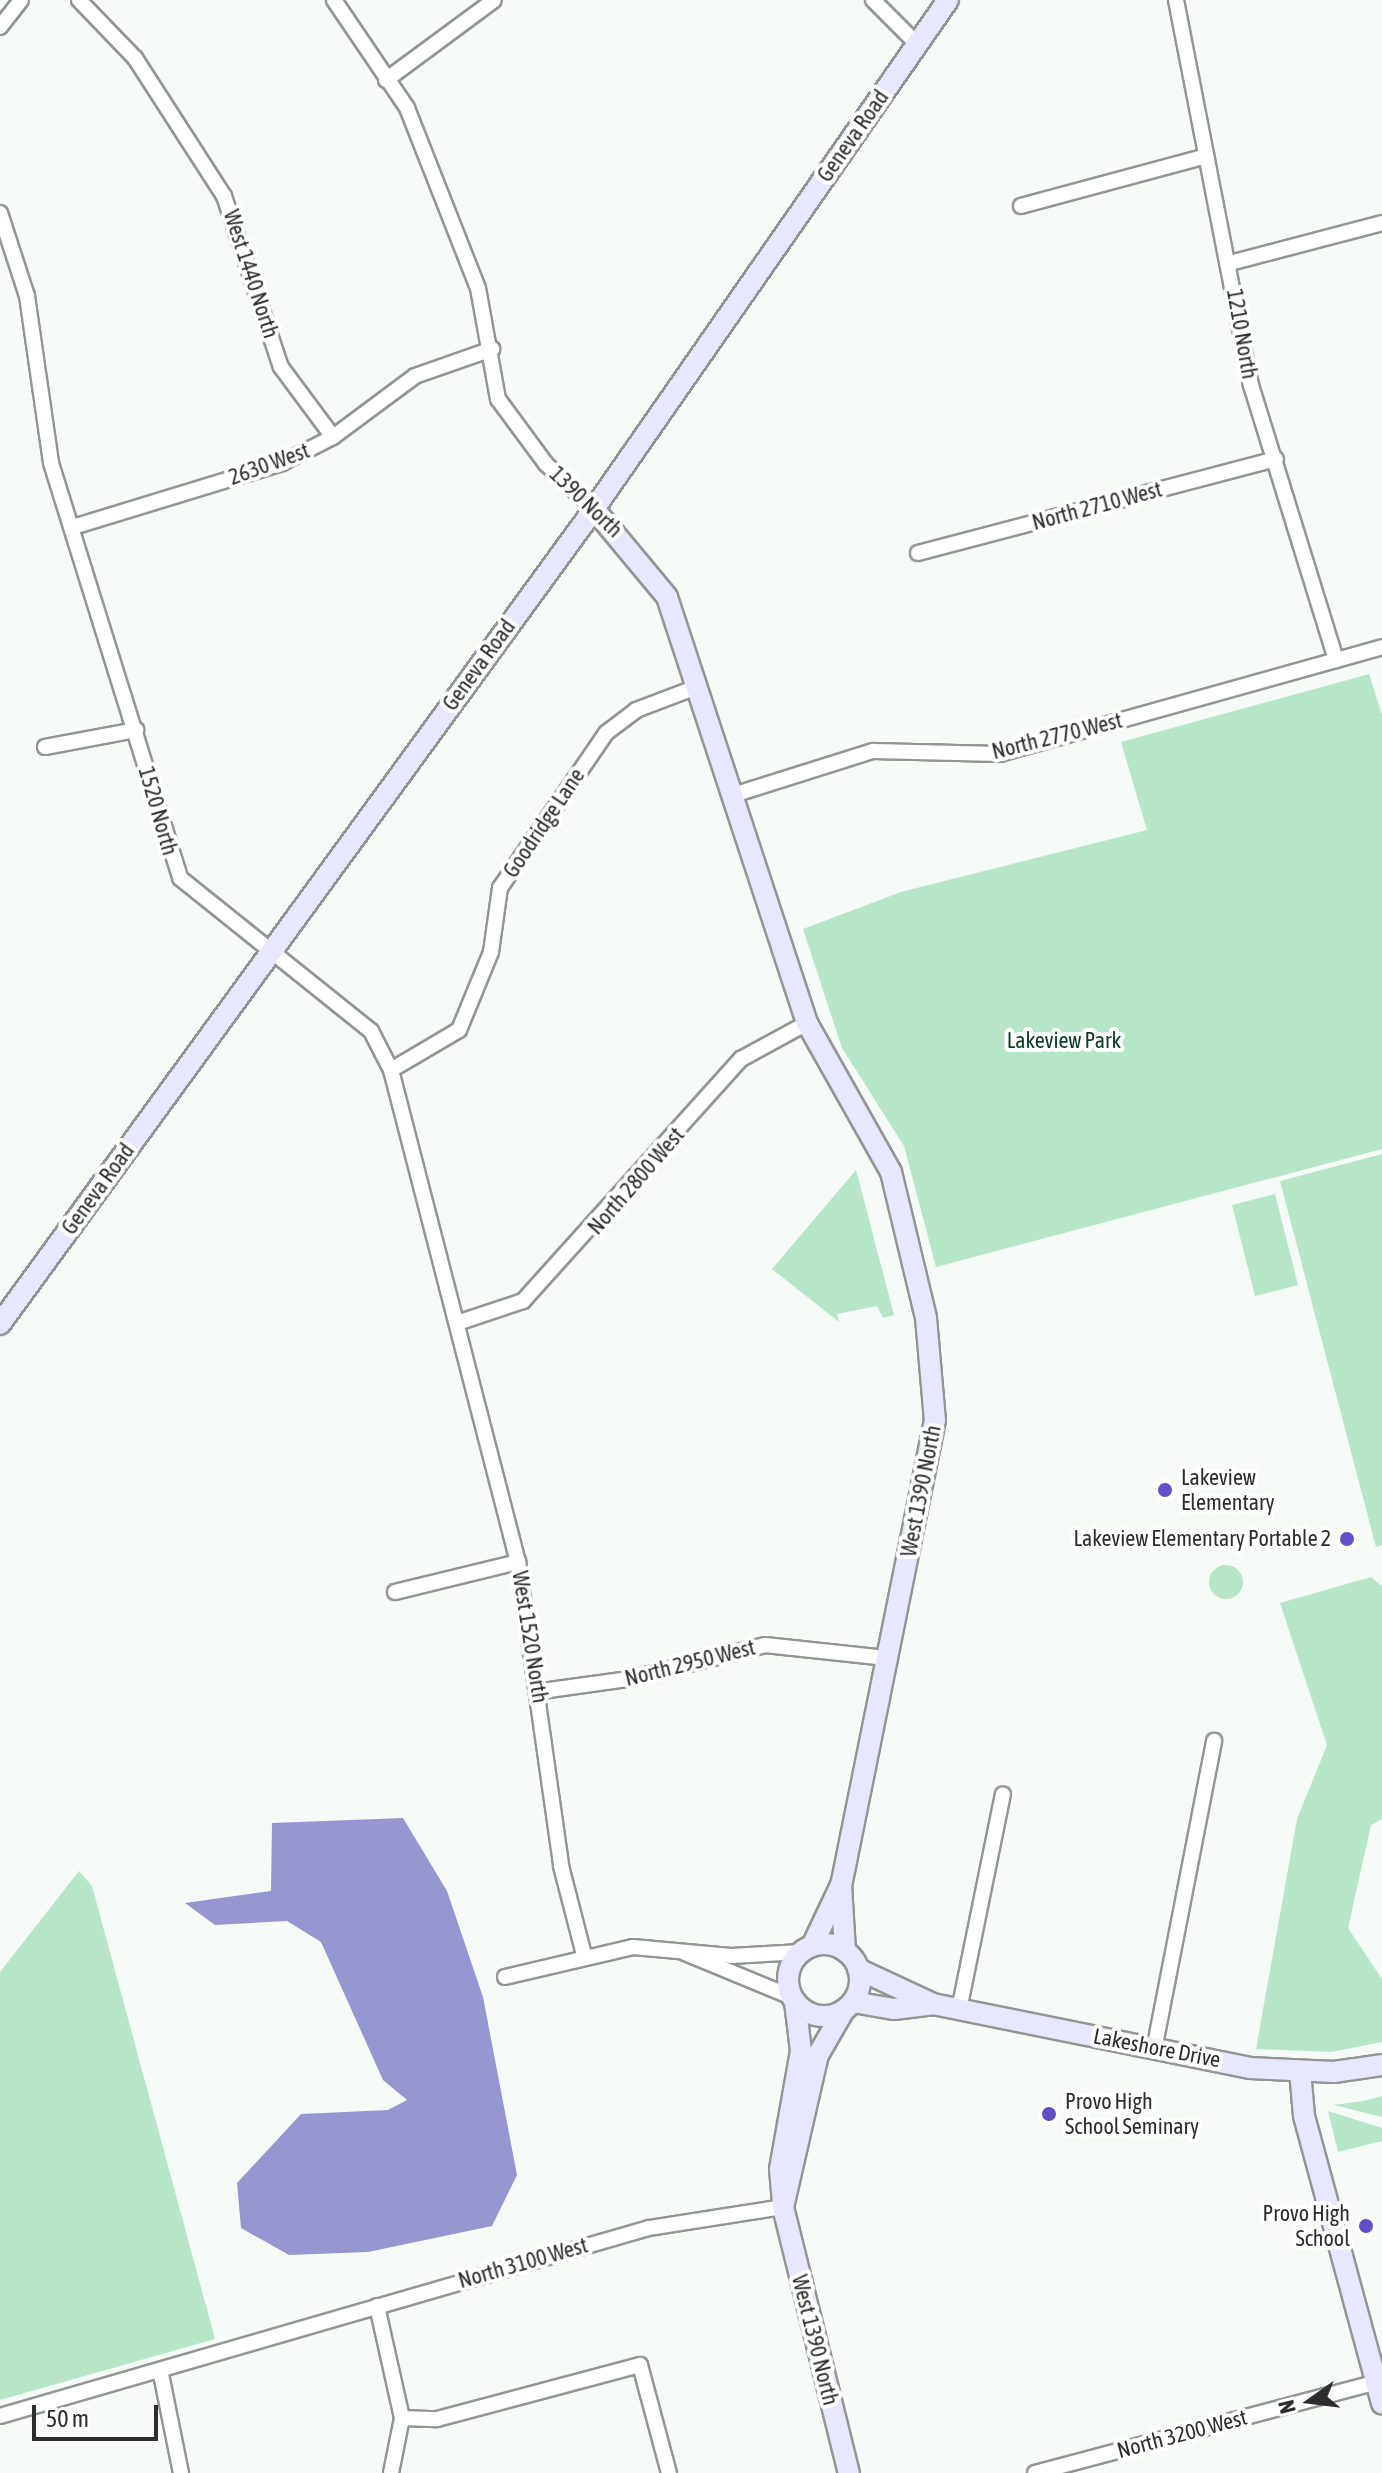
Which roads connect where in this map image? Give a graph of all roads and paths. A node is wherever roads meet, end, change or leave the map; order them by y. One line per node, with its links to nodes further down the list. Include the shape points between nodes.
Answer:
1 (21, 0): 8 (street)
2 (79, 0): 17 (street, West 1440 North, via 135,58 224,196 281,367)
3 (334, 0): 10 (street, 1390 North)
4 (494, 0): 10 (street)
5 (873, 0): 9 (street)
6 (948, 0): 9 (street, Geneva Road)
7 (1176, 0): 11 (street, 1210 North)
8 (0, 27)
9 (917, 44): 19 (street, Geneva Road)
10 (386, 80): 16 (street, 1390 North, via 407,108 445,201)
11 (1206, 156): 12 (street); 15 (street, 1210 North)
12 (1021, 206)
13 (0, 213): 20 (street, 1520 North, via 16,247 51,463)
14 (1382, 223): 15 (street)
15 (1230, 263): 18 (street, 1210 North, via 1251,385)
16 (492, 349): 17 (street, 2630 West, via 415,376); 19 (street, 1390 North, via 498,399 546,464)
17 (333, 437): 20 (street, 2630 West, via 282,463)
18 (1276, 459): 21 (street, North 2710 West); 23 (street, 1210 North)
19 (594, 509): 24 (street, 1390 North, via 667,597); 28 (street, Geneva Road)
20 (73, 527): 25 (street, 1520 North)
21 (918, 553)
22 (1382, 647): 23 (street, North 2770 West)
23 (1336, 660): 27 (street, North 2770 West, via 1000,754 873,751)
24 (697, 687): 27 (street, 1390 North); 30 (street, Goodridge Lane, via 636,710 606,733 500,888 491,952 459,1030)
25 (136, 730): 26 (street); 28 (street, 1520 North, via 180,878)
26 (45, 747)
27 (730, 796): 29 (street, 1390 North)
28 (273, 949): 30 (street, 1520 North, via 371,1031); 32 (street, Geneva Road)
29 (807, 1023): 31 (street, North 2800 West, via 741,1059 523,1301); 35 (street, West 1390 North, via 891,1172 934,1370 935,1420)
30 (391, 1070): 31 (street, 1520 North)
31 (457, 1323): 33 (street, West 1520 North)
32 (0, 1324)
33 (518, 1562): 34 (street); 36 (street, West 1520 North)
34 (395, 1592)
35 (886, 1658): 36 (street, North 2950 West, via 765,1645 629,1679); 39 (street, West 1390 North)
36 (542, 1691): 43 (street, West 1520 North, via 547,1780)
37 (1214, 1741): 50 (street)
38 (1003, 1794): 49 (street)
39 (841, 1885): 40 (street, West 1390 North); 41 (street, West 1390 North)
40 (806, 1949): 41 (street); 42 (street); 46 (street, via 788,1973)
41 (845, 1951): 44 (street)
42 (685, 1953): 43 (street, via 633,1947); 46 (street, via 752,1974)
43 (584, 1955): 45 (street)
44 (858, 1969): 47 (street, Lakeshore Drive); 48 (street)
45 (505, 1977)
46 (794, 2000): 48 (street, via 821,2017); 53 (street, West 1390 North, via 801,2051 780,2169)
47 (933, 2004): 48 (street, Lakeshore Drive, via 894,2009); 49 (street, Lakeshore Drive)
48 (848, 2006): 53 (street, via 818,2055 797,2172)
49 (959, 2010): 50 (street, Lakeshore Drive)
50 (1155, 2045): 52 (street, Lakeshore Drive)
51 (1382, 2065): 52 (street, Lakeshore Drive)
52 (1300, 2071): 56 (street, via 1304,2116)
53 (783, 2207): 54 (street, North 3100 West, via 649,2228); 63 (street, West 1390 North)
54 (377, 2306): 55 (street, North 3100 West); 59 (street)
55 (161, 2374): 58 (street, North 3100 West); 60 (street)
56 (1376, 2382): 57 (street); 64 (street, North 3200 West)
57 (1382, 2404)
58 (0, 2416)
59 (402, 2418): 61 (street); 62 (street, via 437,2419 640,2365)
60 (181, 2473)
61 (391, 2473)
62 (669, 2473)
63 (849, 2473)
64 (1035, 2473)

